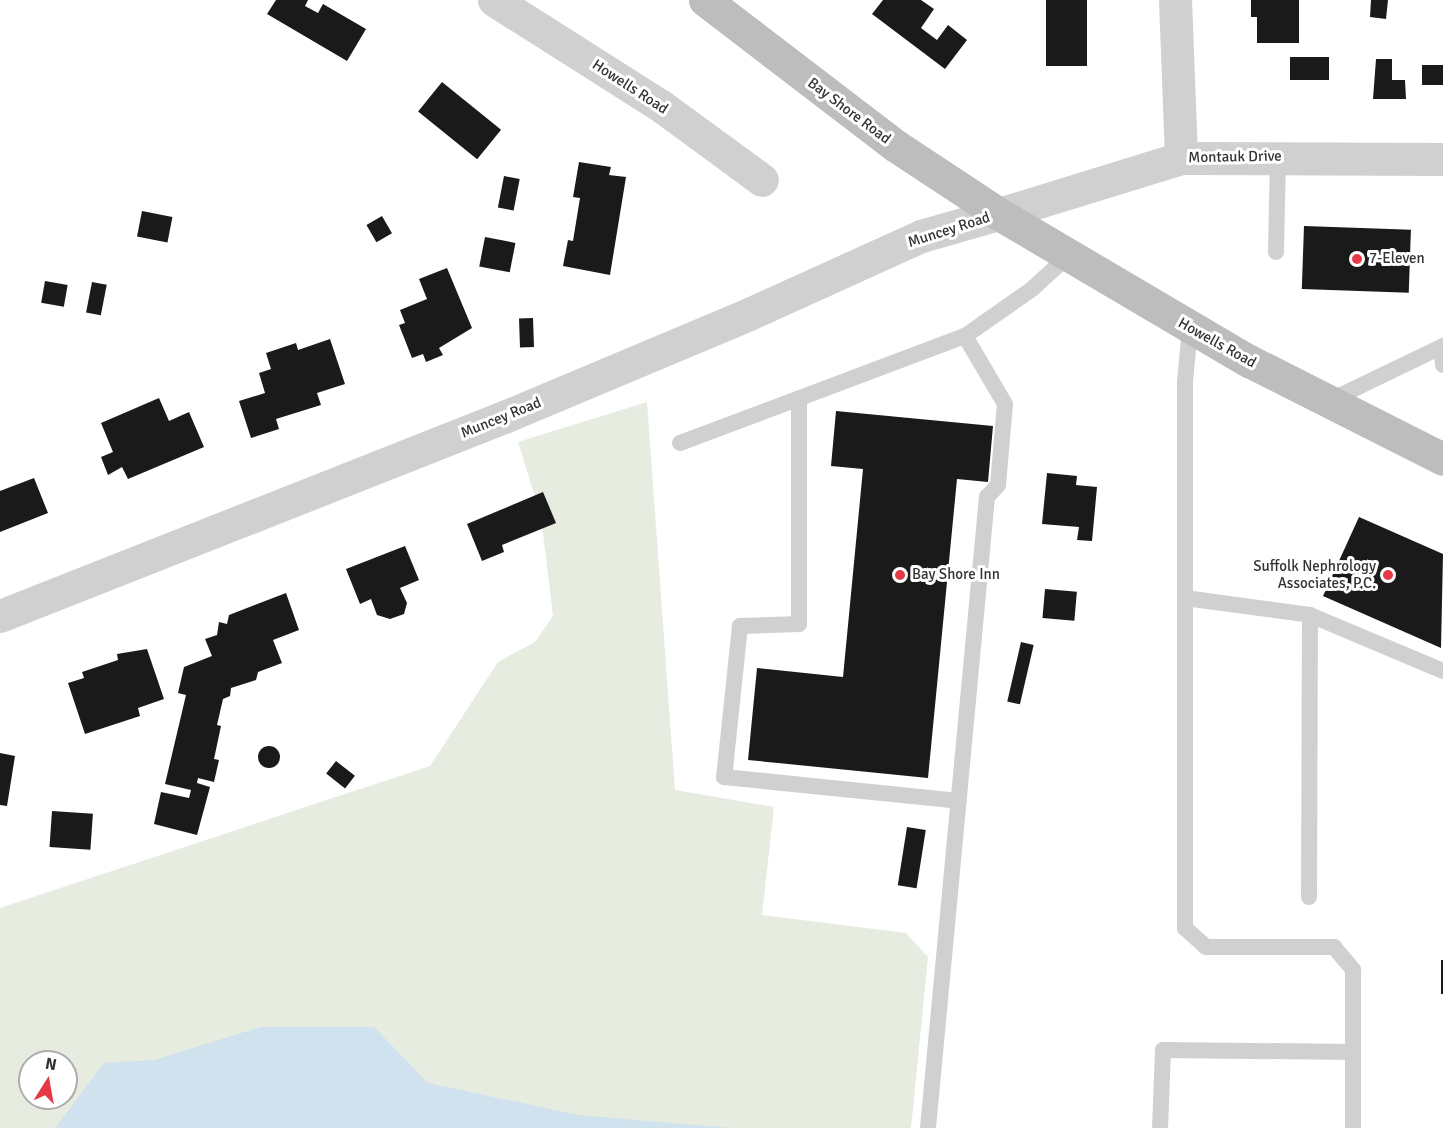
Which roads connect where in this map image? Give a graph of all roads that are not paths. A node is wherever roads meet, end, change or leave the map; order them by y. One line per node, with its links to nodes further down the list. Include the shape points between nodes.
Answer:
1 (494, 0): 7 (street, Howells Road, via 661,106)
2 (705, 0): 8 (main road, Bay Shore Road, via 896,146)
3 (1174, 0): 5 (street)
4 (1278, 156): 5 (street, Montauk Drive); 6 (street, Montauk Drive); 9 (lane)
5 (1181, 158): 8 (street, Montauk Drive)
6 (1443, 159)
7 (762, 180)
8 (999, 214): 10 (main road, Howells Road); 21 (street, Muncey Road, via 921,236 749,315 504,417)
9 (1276, 252)
10 (1067, 257): 11 (main road, Howells Road); 12 (lane, via 1032,289)
11 (1190, 328): 16 (main road, Howells Road); 19 (lane, via 1185,382)
12 (965, 336): 15 (lane); 23 (lane, via 1005,404 998,485 987,497)
13 (1443, 347): 14 (lane); 16 (lane)
14 (1443, 365)
15 (799, 399): 17 (lane); 23 (lane, via 799,624 740,626 724,777)
16 (1327, 402): 18 (main road, Howells Road)
17 (680, 443)
18 (1443, 459)
19 (1185, 598): 20 (lane); 25 (lane, via 1185,928 1206,946 1334,948 1353,970)
20 (1310, 615): 22 (lane); 24 (lane)
21 (0, 616)
22 (1443, 671)
23 (959, 801): 26 (lane)
24 (1309, 897)
25 (1353, 1052): 27 (lane, via 1164,1050); 28 (lane)
26 (928, 1128)
27 (1160, 1128)
28 (1353, 1128)

